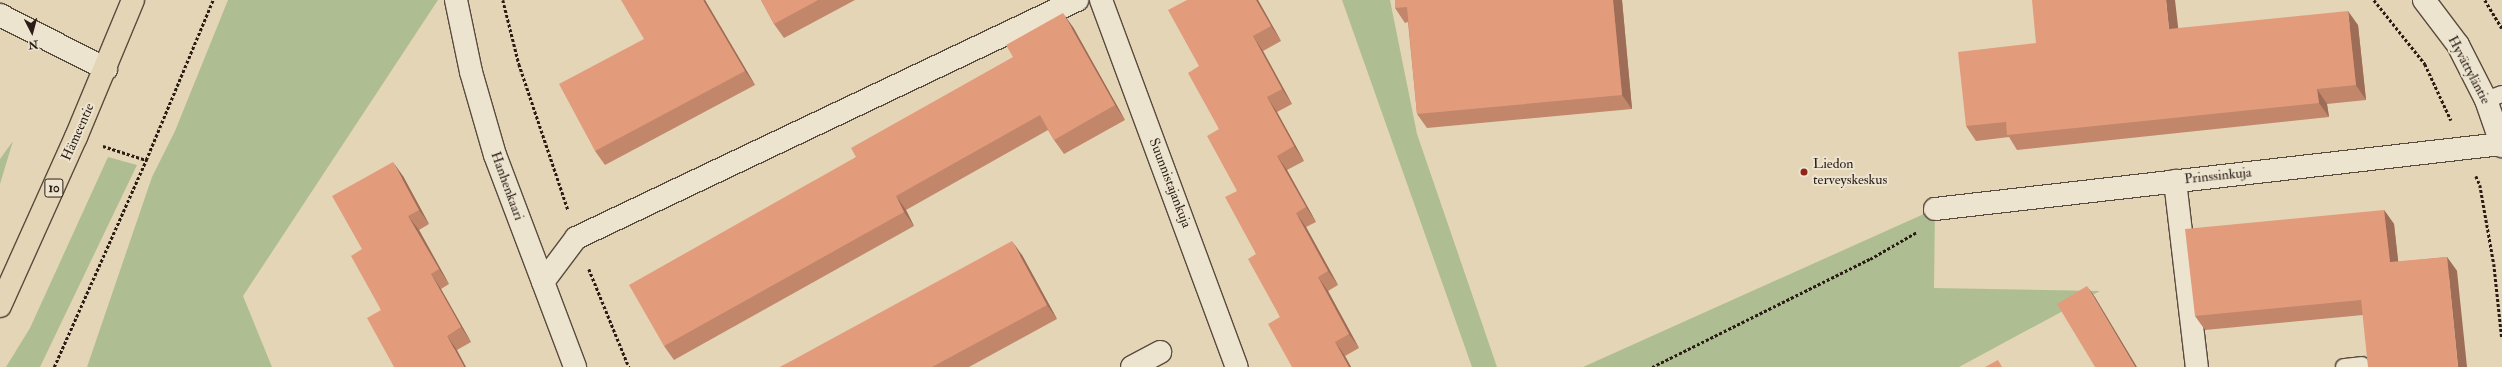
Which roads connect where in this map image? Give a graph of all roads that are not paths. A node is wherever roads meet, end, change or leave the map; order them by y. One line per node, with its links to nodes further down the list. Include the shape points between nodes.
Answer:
1 (133, 0): 7 (highway, Hämeentie / 10)
2 (456, 0): 12 (street, Hanhenkaari, via 471,72 495,155)
3 (1077, 0): 12 (street, via 576,238)
4 (1101, 0): 18 (street, Suunnistajankuja)
5 (2424, 0): 8 (street, Hyvättyläntie)
6 (0, 14): 7 (street)
7 (106, 69): 13 (highway, Hämeentie / 10)
8 (2494, 97): 9 (street, Hyvättyläntie)
9 (2502, 145): 10 (street, Prinssinkuja)
10 (2174, 181): 11 (street, Prinssinkuja); 19 (street)
11 (1935, 209)
12 (544, 282): 16 (street, Hanhenkaari)
13 (0, 306)
14 (1160, 352): 17 (street)
15 (2362, 365): 20 (lane)
16 (575, 367)
17 (1132, 367)
18 (1237, 367)
19 (2197, 367)
20 (2344, 367)

